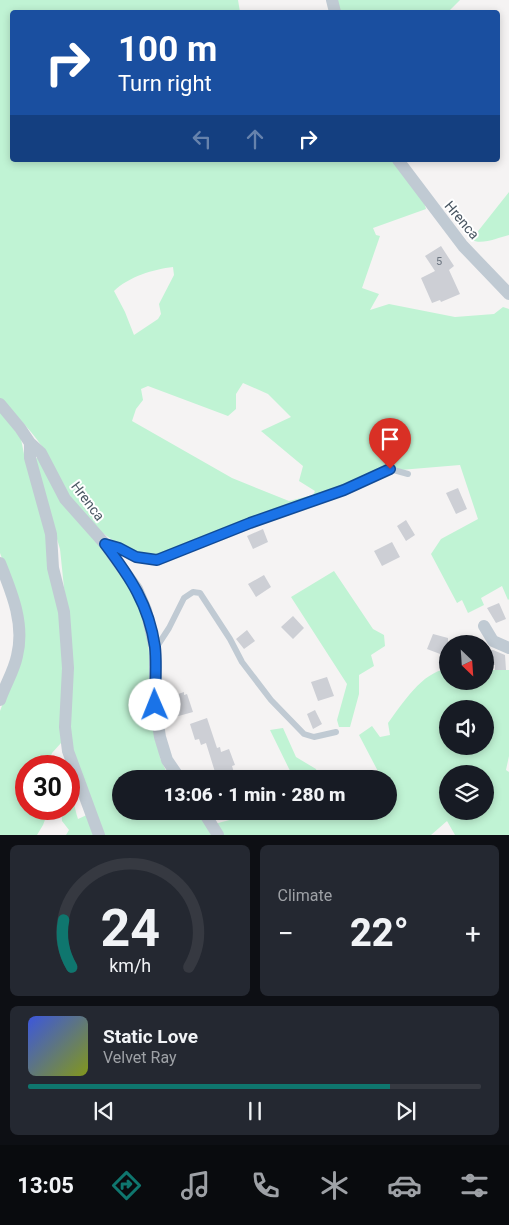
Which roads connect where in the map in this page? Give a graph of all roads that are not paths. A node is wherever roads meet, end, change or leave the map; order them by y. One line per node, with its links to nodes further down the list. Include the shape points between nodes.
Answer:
1 (399, 162): 2 (street, Hrenca, via 463,246)
2 (509, 294)
3 (0, 404): 4 (street, Hrenca)
4 (30, 443): 6 (street, Hrenca, via 41,453 65,499); 15 (street, via 30,458 51,534 53,568 64,612 68,751)
5 (408, 474): 6 (lane, via 390,469 344,490 157,560 136,557)
6 (105, 544): 9 (street, Hrenca, via 137,589)
7 (0, 563): 11 (street, via 13,595 20,630 17,657)
8 (484, 626): 10 (street, via 493,641)
9 (155, 648): 12 (lane, via 184,598 200,592 242,662 271,700 304,734 314,737); 13 (street, Hrenca, via 155,705 160,737)
10 (509, 648)
11 (0, 700)
12 (336, 732)
13 (174, 770)
14 (209, 820): 16 (street)
15 (99, 835)
16 (218, 835)

